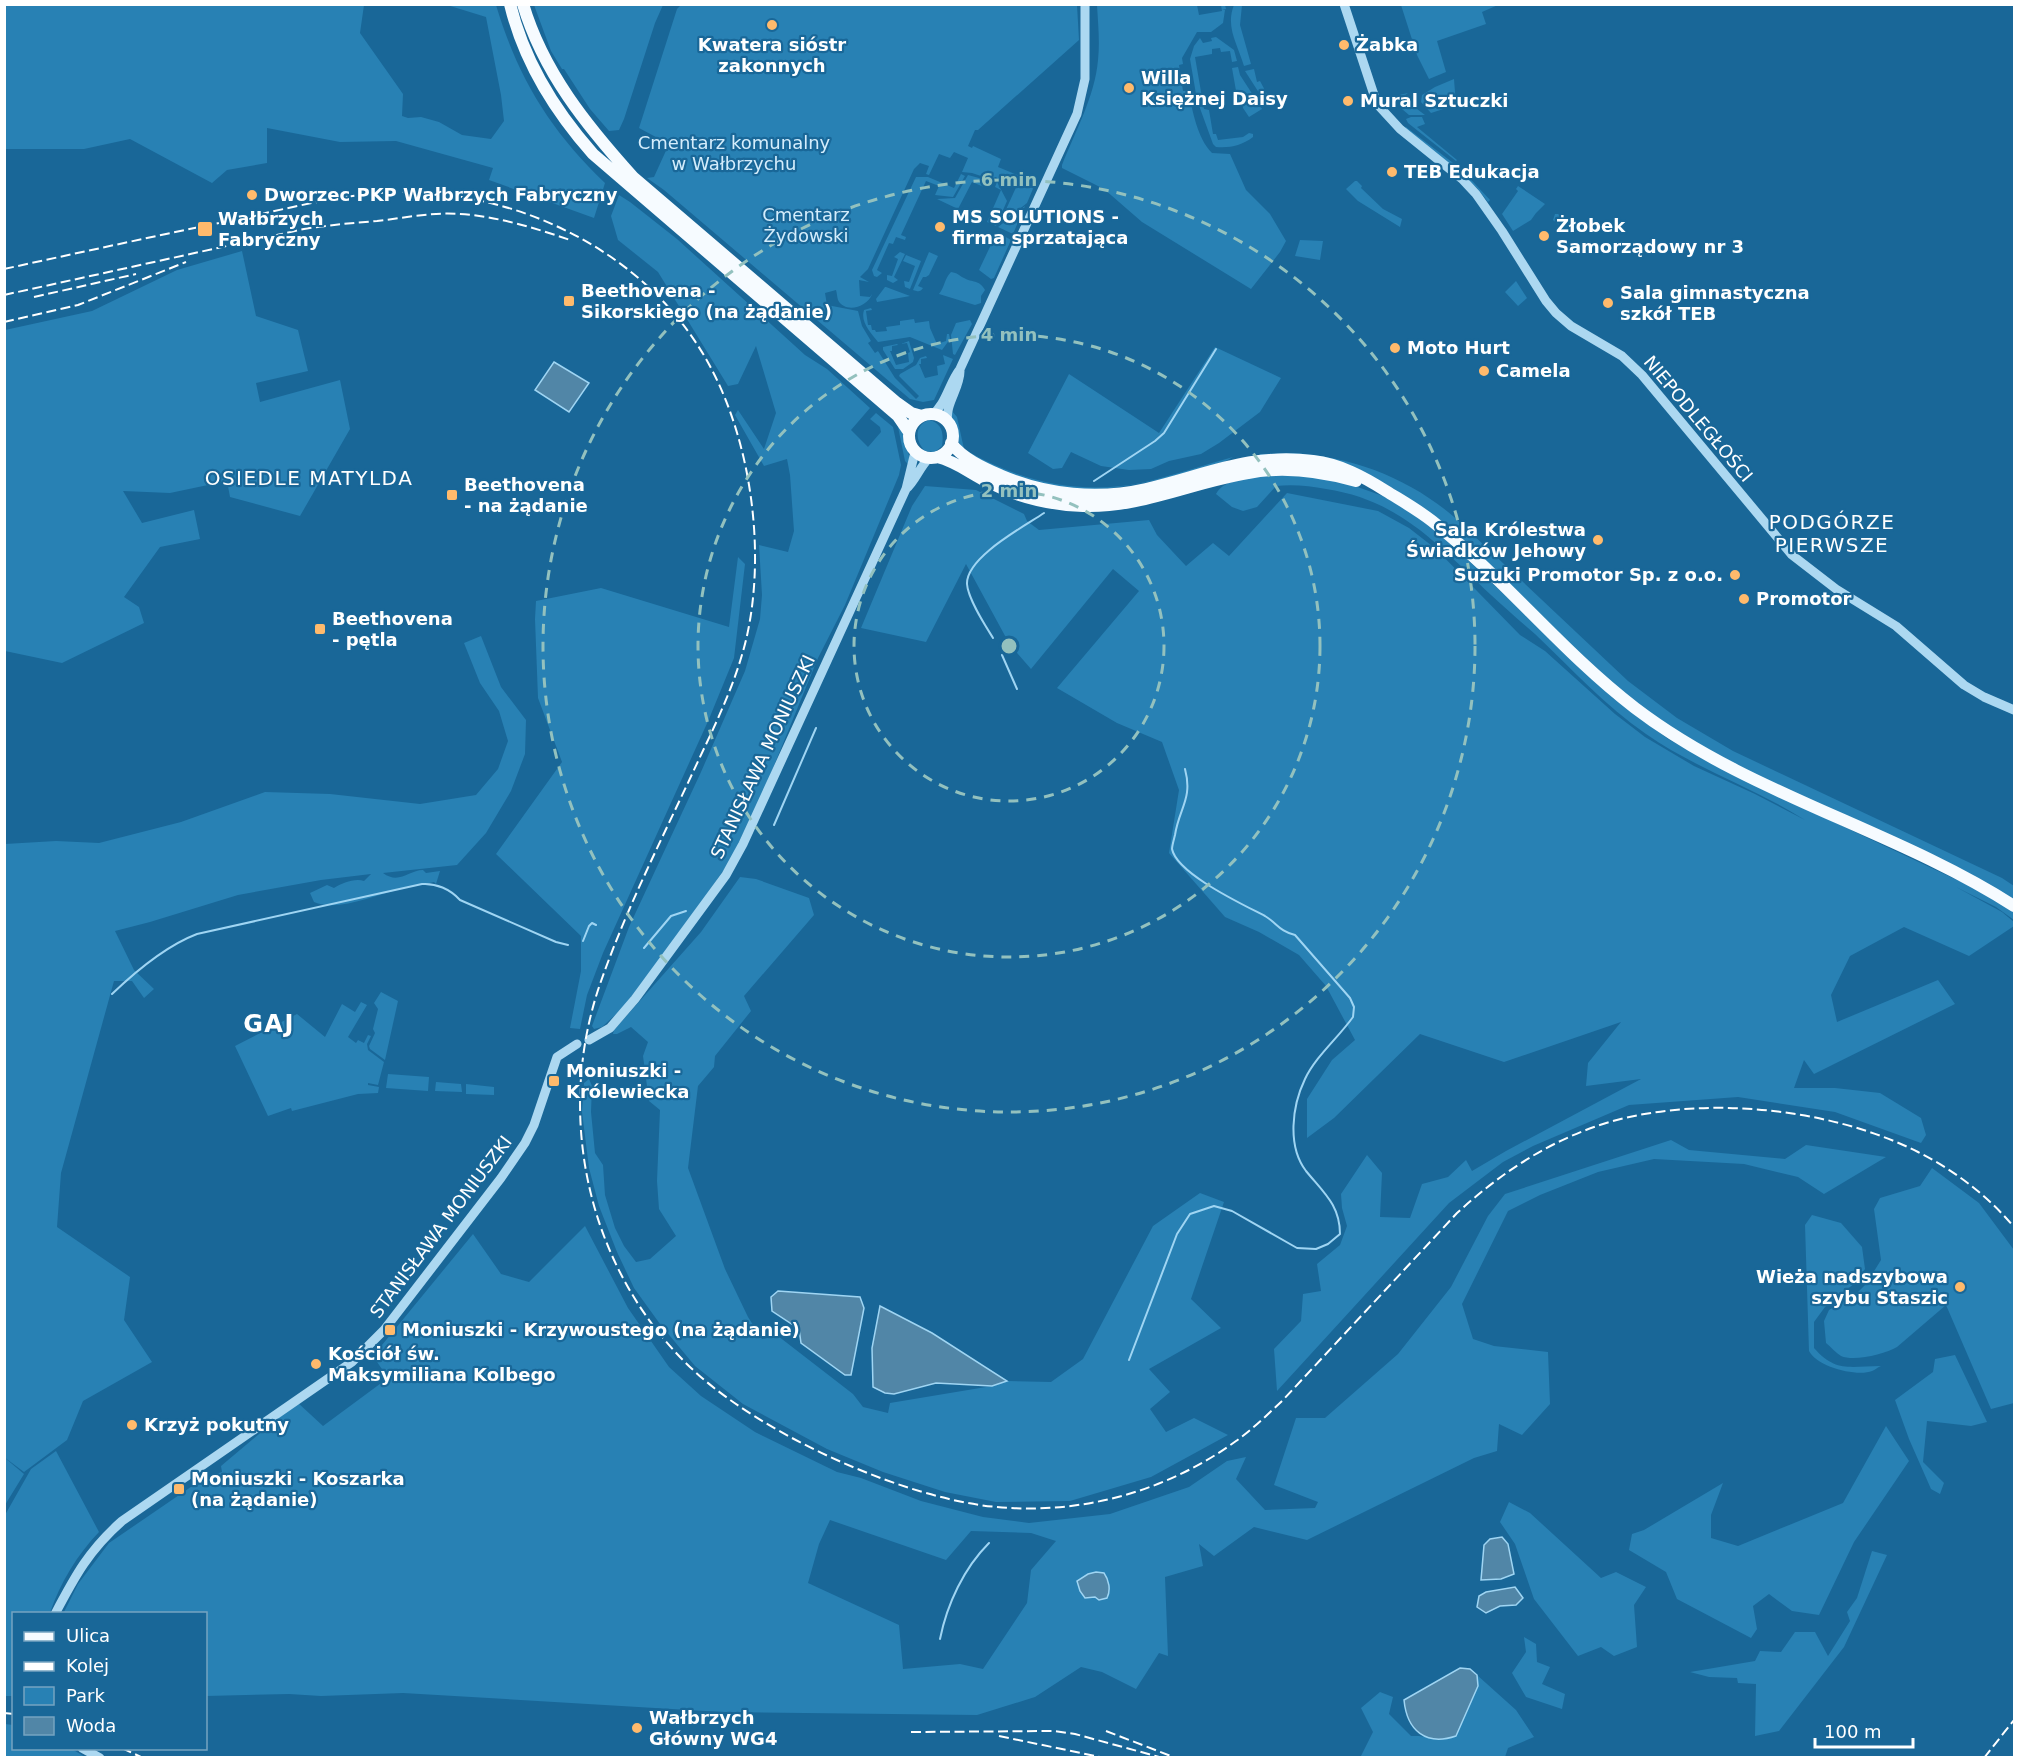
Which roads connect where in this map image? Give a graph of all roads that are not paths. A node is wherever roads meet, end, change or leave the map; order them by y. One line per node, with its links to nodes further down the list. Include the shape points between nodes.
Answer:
1 (1085, 4): 4 (street, via 1085,79 1077,114)
2 (1344, 4): 13 (street, NIEPODLEGŁOŚCI, via 1377,104 1400,129 1476,194 1556,313 1622,356 1642,375 1792,555 1836,589 1896,626 1964,685)
3 (513, 5): 5 (main road, via 599,140 633,177 897,403 911,413); 7 (main road, via 521,42 539,81 570,129 593,154 900,418)
4 (960, 369): 5 (street, via 940,408); 6 (street)
5 (927, 416): 6 (main road); 7 (main road, via 915,421)
6 (948, 423): 8 (main road)
7 (909, 432): 9 (main road)
8 (951, 442): 10 (main road, via 948,450); 12 (main road, via 969,460 995,473 1069,494 1134,491 1237,463 1281,459 1326,463)
9 (915, 452): 10 (main road); 11 (street, STANISŁAWA MONIUSZKI)
10 (933, 458): 11 (street, STANISŁAWA MONIUSZKI, via 922,465); 12 (main road, via 951,461 1017,493 1082,506 1136,502 1234,475 1279,470 1332,474)
11 (906, 489): 15 (street, STANISŁAWA MONIUSZKI, via 726,875 610,1028)
12 (1388, 493): 14 (main road, via 1433,522 1617,694 1682,741 1984,887)
13 (2014, 710)
14 (2014, 906)
15 (589, 1040)
16 (577, 1044): 17 (street, STANISŁAWA MONIUSZKI, via 557,1057 534,1125 506,1171 367,1349 122,1521 78,1570)
17 (56, 1612)
18 (84, 1750): 19 (street)
19 (100, 1758)

